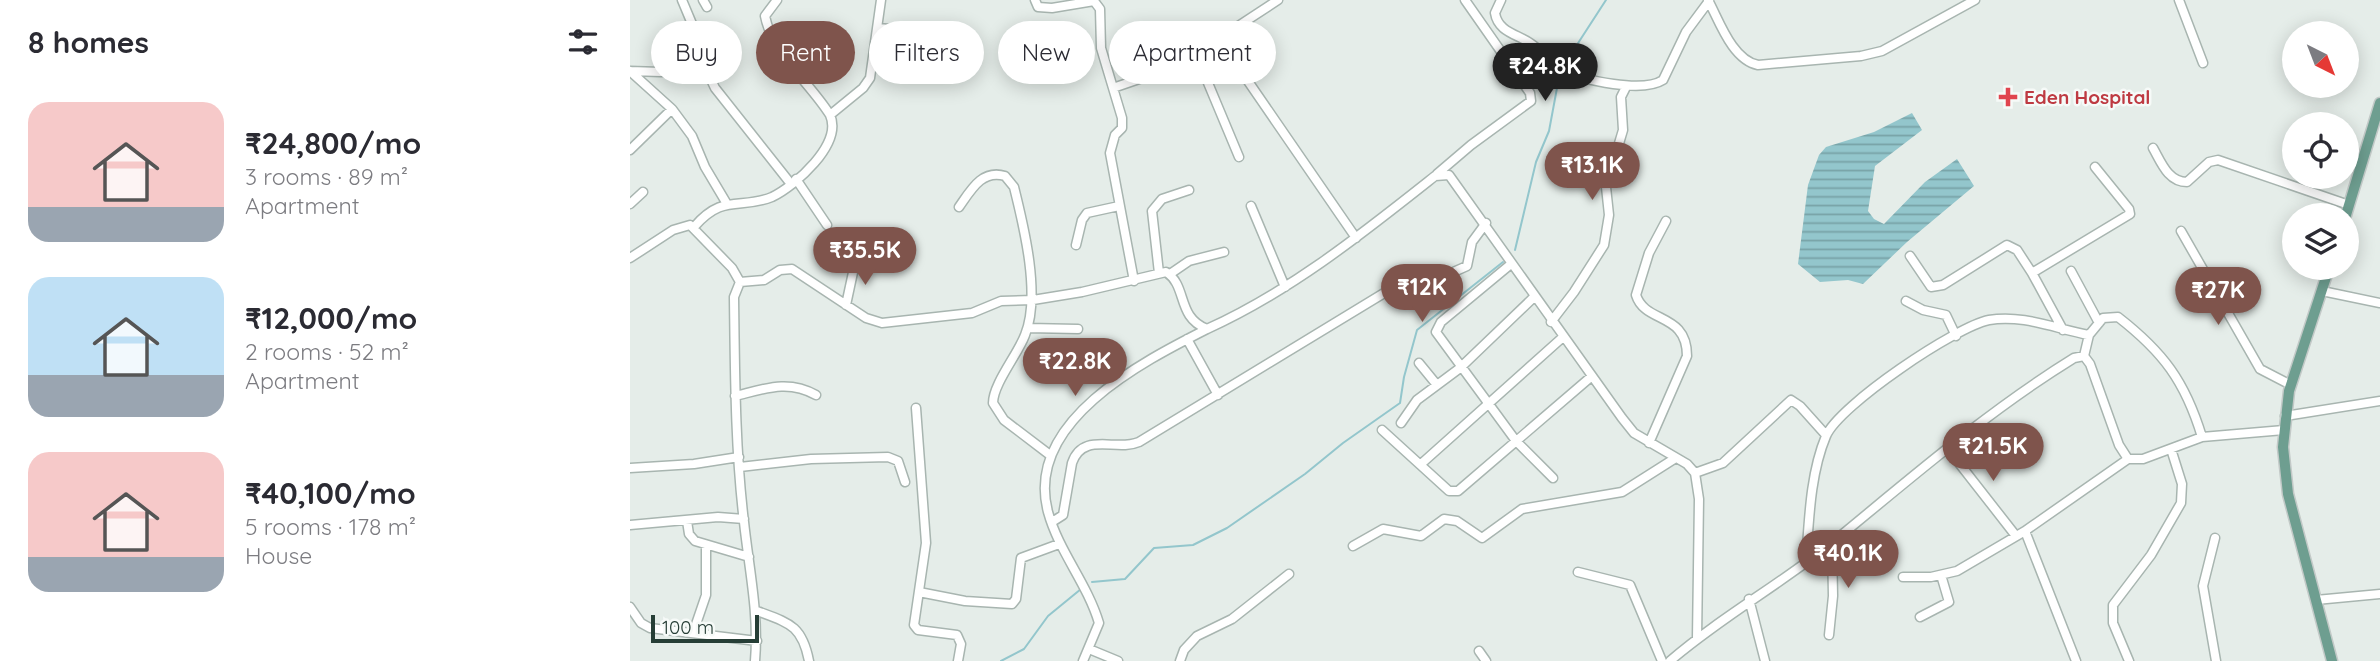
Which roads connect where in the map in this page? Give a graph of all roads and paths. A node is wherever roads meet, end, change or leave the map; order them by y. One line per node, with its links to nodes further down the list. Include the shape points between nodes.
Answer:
1 (682, 0): 11 (street)
2 (777, 0): 26 (street, via 765,16 767,24)
3 (881, 0): 12 (street)
4 (1035, 0): 23 (street, via 1044,8 1088,0 1097,4 1098,35)
5 (1278, 0): 13 (street)
6 (1465, 0): 31 (street, via 1530,93 1531,102)
7 (1501, 0): 22 (street, via 1495,13 1501,27 1565,70)
8 (1708, 0): 9 (street, via 1732,45 1758,65 1882,51); 22 (street, via 1663,80)
9 (1975, 0)
10 (2179, 0): 14 (street)
11 (691, 21)
12 (879, 21)
13 (1246, 21)
14 (2203, 63)
15 (630, 71): 16 (street); 25 (street)
16 (651, 72)
17 (869, 79): 26 (street)
18 (713, 84): 32 (street)
19 (1125, 84): 23 (street)
20 (1208, 84): 29 (street)
21 (1250, 84): 47 (street)
22 (1626, 87): 68 (street, via 1621,97 1623,130 1606,187 1609,215 1604,245)
23 (1113, 88): 39 (street, via 1123,125 1110,146)
24 (2380, 103): 36 (main road)
25 (671, 109): 28 (street); 38 (street, via 694,140)
26 (830, 115): 32 (street, via 831,141)
27 (2152, 148): 35 (street, via 2178,182 2187,182 2209,162 2218,160)
28 (630, 150)
29 (1239, 158)
30 (2095, 167): 56 (street, via 2130,214)
31 (1435, 176): 43 (street, via 1449,175); 47 (street)
32 (793, 182): 38 (street, via 766,198); 44 (street)
33 (1189, 190): 55 (street, via 1162,200 1152,211)
34 (643, 192): 37 (street)
35 (2329, 203)
36 (2349, 203)
37 (630, 204)
38 (727, 204): 45 (street, via 703,216)
39 (1119, 206): 48 (street, via 1087,213); 59 (street)
40 (1251, 206): 61 (street)
41 (959, 207): 64 (street, via 984,177 1000,174 1012,182)
42 (1666, 221): 97 (street, via 1649,253 1636,295 1644,307 1677,327 1687,344 1687,356)
43 (1486, 223): 53 (street); 85 (street, via 1472,242 1467,265 1440,278 1419,278 1394,287)
44 (827, 225)
45 (694, 227): 51 (street, via 682,226); 60 (street)
46 (2181, 231): 83 (street, via 2260,369)
47 (1356, 238): 61 (street)
48 (1076, 245)
49 (1224, 252): 57 (street, via 1189,261)
50 (1910, 256): 56 (street, via 1931,287 1943,285 2007,245 2017,250)
51 (630, 258)
52 (855, 263): 67 (street)
53 (1511, 264): 63 (street); 80 (street, via 1436,328 1438,339)
54 (2071, 271): 69 (street)
55 (1159, 273): 57 (street); 59 (street)
56 (2032, 273): 73 (street)
57 (1170, 274): 72 (street, via 1190,319)
58 (2325, 280): 62 (main road)
59 (1134, 281): 64 (street)
60 (740, 282): 67 (street, via 764,280 792,269); 86 (street, via 734,291)
61 (1286, 287): 72 (street)
62 (2322, 291): 66 (street); 83 (main road)
63 (1534, 297): 68 (street); 80 (street)
64 (1033, 300): 67 (street, via 1001,301 978,311 882,323); 70 (street)
65 (1906, 301): 75 (street, via 1946,315)
66 (2380, 303)
67 (846, 304)
68 (1551, 321): 76 (street)
69 (2099, 323): 74 (street); 95 (street, via 2103,318 2118,317 2157,351 2185,387)
70 (1028, 328): 71 (street); 100 (street, via 993,402 1004,420)
71 (1078, 329)
72 (1207, 329): 77 (street)
73 (2063, 330): 74 (street); 75 (street, via 2004,318 1987,320)
74 (2089, 335): 78 (street)
75 (1956, 336): 94 (street, via 1853,403)
76 (1563, 337): 81 (street); 88 (street)
77 (1188, 339): 85 (street); 100 (street, via 1095,398 1061,433)
78 (2084, 356): 98 (street, via 2057,368); 103 (street)
79 (1419, 363): 82 (street)
80 (1460, 368): 82 (street); 88 (street)
81 (1592, 376): 96 (street); 97 (street, via 1634,433)
82 (1437, 385): 91 (street, via 1417,400)
83 (2291, 385): 90 (main road)
84 (816, 395): 86 (street, via 784,385)
85 (1218, 395): 112 (street, via 1132,445 1104,442 1077,452 1065,511)
86 (735, 396): 101 (street)
87 (2380, 401): 90 (street)
88 (1487, 404): 96 (street); 104 (street)
89 (916, 408): 127 (street)
90 (2285, 415): 93 (main road)
91 (1401, 423)
92 (1382, 430): 104 (street)
93 (2284, 430): 95 (street); 130 (main road, via 2285,480)
94 (1826, 435): 107 (street, via 1791,400 1723,463); 122 (street, via 1811,496)
95 (2202, 437): 99 (street)
96 (1516, 441): 104 (street, via 1454,492); 108 (street)
97 (1649, 443): 102 (street)
98 (1948, 449): 115 (street); 117 (street)
99 (2171, 449): 103 (street); 151 (street, via 2182,484 2181,503 2151,555 2113,605 2113,624)
100 (1050, 456): 112 (street, via 1045,491)
101 (739, 457): 105 (street); 106 (street)
102 (1674, 458): 107 (street); 120 (street, via 1622,492 1522,509 1482,538 1457,521 1444,519 1421,536 1383,529)
103 (2128, 459): 114 (street)
104 (1421, 464)
105 (740, 467): 109 (street, via 888,457 898,461); 110 (street)
106 (630, 468)
107 (1695, 472): 136 (street, via 1699,499)
108 (1553, 478)
109 (905, 482)
110 (744, 519): 111 (street); 121 (street)
111 (687, 521): 113 (street); 119 (street, via 691,538)
112 (1052, 522): 118 (street)
113 (630, 525)
114 (2025, 531): 115 (street); 150 (street)
115 (2016, 536): 125 (street)
116 (2216, 538): 152 (street, via 2203,586)
117 (1832, 543): 122 (street); 135 (street)
118 (1059, 544): 127 (street, via 1021,558 1012,604); 138 (street, via 1090,594 1099,623)
119 (706, 545): 121 (street); 134 (street, via 706,595)
120 (1353, 546)
121 (749, 557): 132 (street)
122 (1806, 562): 129 (street)
123 (1578, 572): 147 (street, via 1630,585)
124 (1289, 574): 145 (street, via 1232,619 1198,636)
125 (1941, 575): 126 (street); 133 (street, via 1949,602)
126 (1903, 577)
127 (925, 593): 142 (street, via 915,627 957,635 961,644)
128 (2380, 594): 130 (street)
129 (1749, 599): 136 (street); 149 (street)
130 (2316, 600): 153 (main road)
131 (630, 607): 134 (street, via 646,627)
132 (757, 611): 137 (street); 141 (street, via 798,631)
133 (1920, 617)
134 (693, 633): 137 (street)
135 (1829, 635)
136 (1697, 639): 148 (street)
137 (757, 641): 140 (street)
138 (1089, 649): 143 (street); 144 (street)
139 (1479, 651): 146 (street)
140 (755, 661)
141 (809, 661)
142 (958, 661)
143 (1083, 661)
144 (1118, 661)
145 (1180, 661)
146 (1486, 661)
147 (1662, 661)
148 (1670, 661)
149 (1765, 661)
150 (2076, 661)
151 (2129, 661)
152 (2216, 661)
153 (2332, 661)

